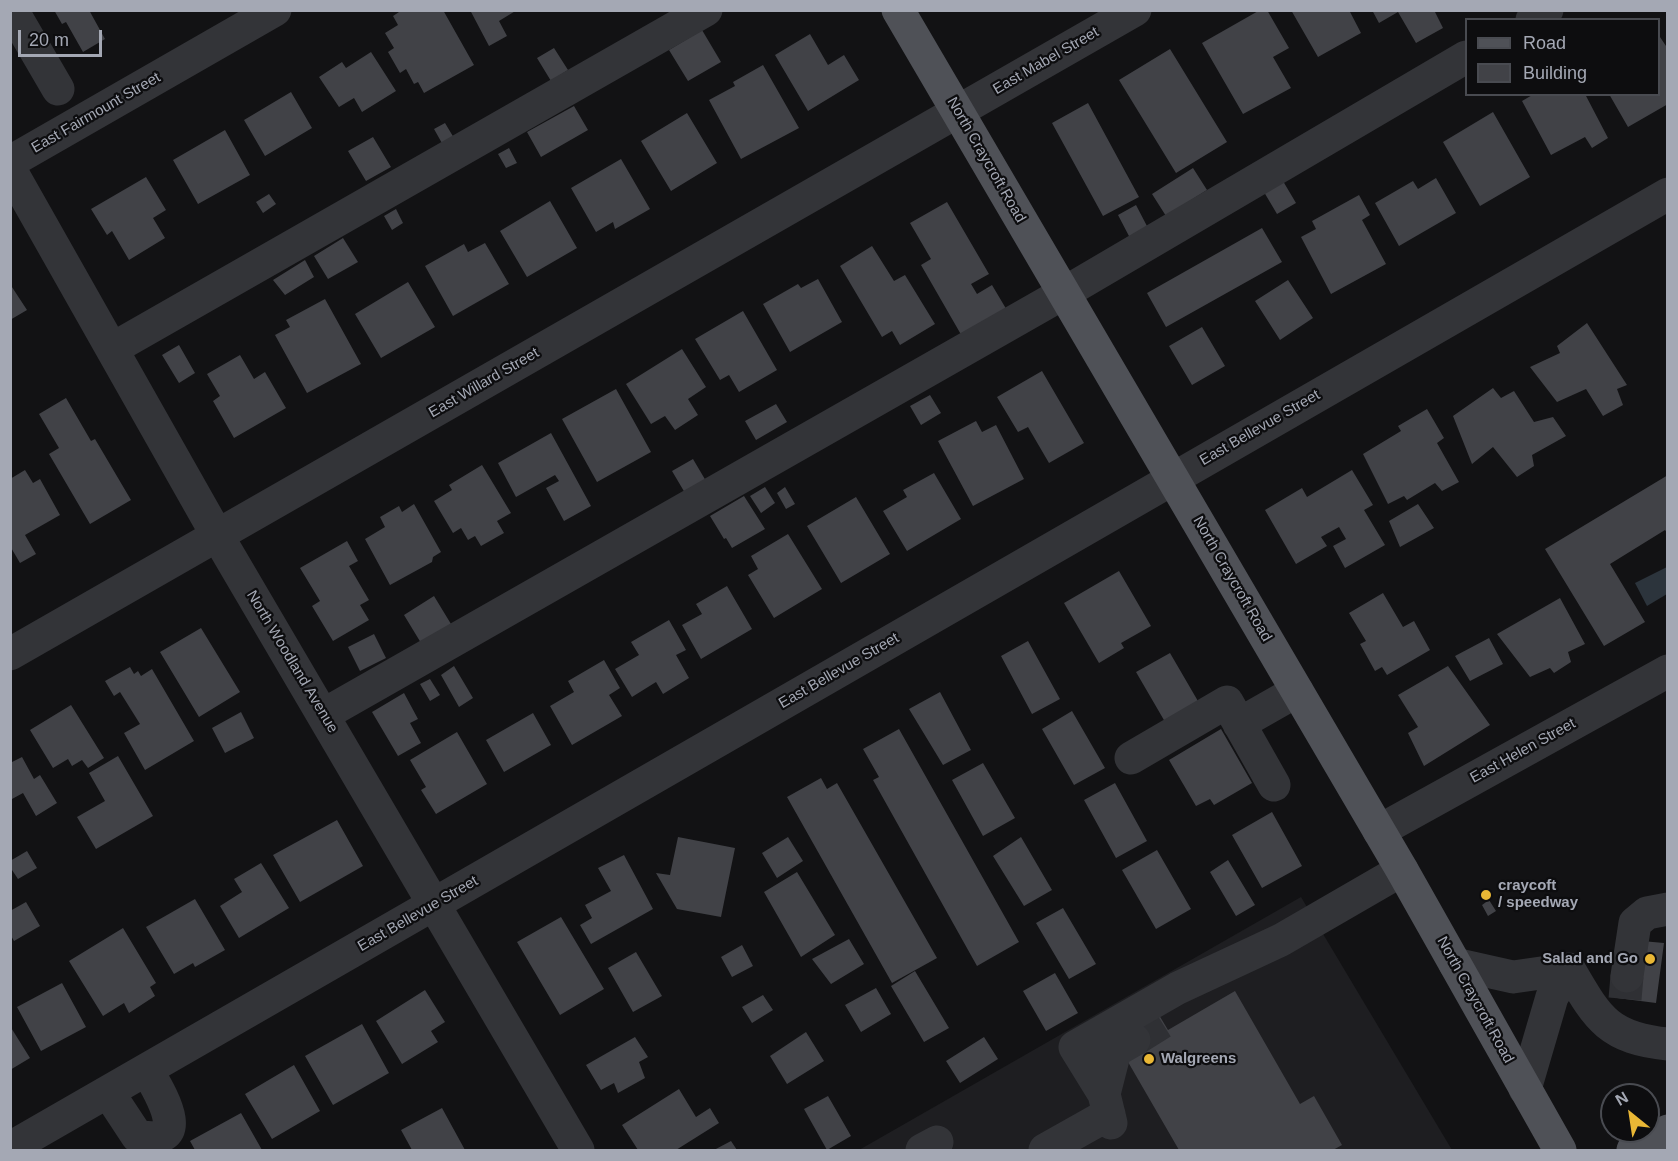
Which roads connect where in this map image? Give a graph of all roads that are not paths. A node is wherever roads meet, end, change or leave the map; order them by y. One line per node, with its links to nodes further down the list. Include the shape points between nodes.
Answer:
1 (12, 10): 7 (street)
2 (275, 10): 9 (street, East Fairmount Street)
3 (706, 10): 13 (street)
4 (898, 10): 8 (main road, North Craycroft Road)
5 (1136, 10): 8 (street, East Mabel Street)
6 (1465, 58): 12 (street)
7 (58, 89)
8 (957, 112): 12 (main road, North Craycroft Road); 15 (street, East Willard Street)
9 (10, 162)
10 (10, 170): 13 (street, North Woodland Avenue)
11 (1668, 194): 14 (street, East Bellevue Street)
12 (1064, 293): 14 (main road, North Craycroft Road); 19 (street)
13 (112, 349): 15 (street, North Woodland Avenue)
14 (1173, 478): 18 (main road, North Craycroft Road); 25 (street, East Bellevue Street)
15 (217, 535): 16 (street, East Willard Street); 19 (street, North Woodland Avenue)
16 (10, 654)
17 (1668, 671): 23 (street, East Helen Street)
18 (1297, 691): 20 (street); 23 (main road, North Craycroft Road)
19 (323, 715): 25 (street, North Woodland Avenue)
20 (1239, 724): 21 (street, via 1227,702); 22 (street)
21 (1131, 758)
22 (1274, 785)
23 (1379, 831): 24 (main road, North Craycroft Road)
24 (1402, 870): 27 (street); 28 (main road, North Craycroft Road)
25 (434, 904): 34 (street, East Bellevue Street); 41 (street, North Woodland Avenue)
26 (1668, 909): 31 (street, via 1647,913 1635,923)
27 (1281, 940): 30 (street, via 1228,984); 37 (street, via 1178,988 1075,1047)
28 (1455, 964): 29 (street, via 1513,977); 35 (main road, North Craycroft Road)
29 (1569, 969): 31 (street, via 1596,1015); 35 (street, via 1552,997)
30 (1163, 1022)
31 (1620, 1033): 33 (street)
32 (1134, 1040): 37 (street, via 1115,1051)
33 (1668, 1044)
34 (147, 1070): 36 (street, East Bellevue Street); 39 (street, via 169,1110)
35 (1525, 1089): 43 (main road, North Craycroft Road)
36 (108, 1092): 39 (street, via 137,1136); 40 (street, East Bellevue Street)
37 (1108, 1110): 42 (street)
38 (1668, 1131): 44 (main road)
39 (164, 1143)
40 (10, 1148)
41 (578, 1150)
42 (1045, 1150)
43 (1560, 1150)
44 (1633, 1150)

